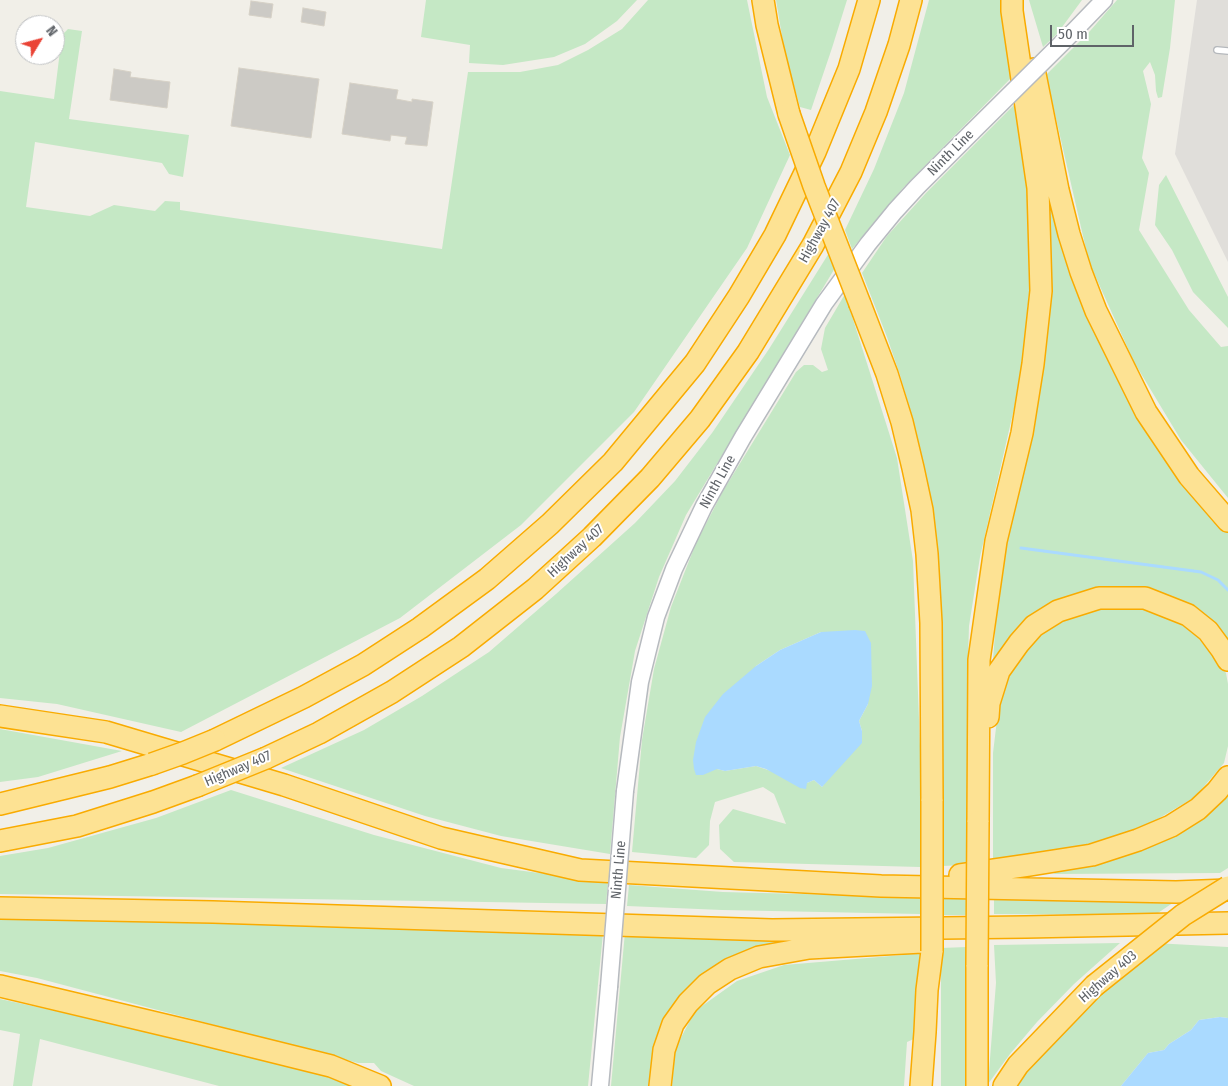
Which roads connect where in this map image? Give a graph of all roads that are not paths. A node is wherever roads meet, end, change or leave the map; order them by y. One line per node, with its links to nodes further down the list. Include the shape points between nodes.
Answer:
1 (763, 0): 22 (highway, bridge, via 789,114 887,374 902,422 922,510 931,622)
2 (869, 0): 13 (highway, bridge, via 845,78 815,152 775,235 739,296 695,363 613,462 550,524 487,579 420,628 363,665 304,697 215,740 152,764 110,778)
3 (911, 0): 15 (highway, Highway 407, bridge, via 876,112 851,172 813,245 748,352 700,419 650,478 592,538 536,589 460,647 392,692 319,733 266,758 153,802 77,826)
4 (1012, 0): 14 (highway, via 1038,188 1040,291 1022,433 996,541 979,660)
5 (1019, 0): 9 (highway, via 1058,190 1069,234 1096,311 1146,412 1188,476)
6 (1104, 0): 24 (main road, Ninth Line, bridge, via 917,187 868,244 824,304 743,437 704,506 674,569 656,617 640,682 625,791)
7 (1217, 50): 8 (lane)
8 (1228, 51)
9 (1228, 521)
10 (1228, 660): 14 (highway, via 1208,631 1188,615 1145,598 1100,598 1058,611 1034,626 999,671 989,703)
11 (0, 716): 16 (highway, via 106,732 284,785 441,838 580,870)
12 (1228, 777): 16 (highway, via 1198,810 1171,826 1092,855)
13 (0, 804)
14 (978, 822): 28 (highway, bridge)
15 (0, 841)
16 (881, 886): 17 (highway, via 1176,892)
17 (1228, 888): 29 (highway, Highway 403, bridge, via 1183,915 1094,986 1018,1064)
18 (0, 908): 20 (highway, via 772,930)
19 (1228, 923): 20 (highway)
20 (1026, 927): 25 (highway, via 1015,937 809,948 759,957 730,969 707,984 673,1024 664,1050)
21 (0, 986): 23 (highway, via 331,1066)
22 (931, 996): 26 (highway); 27 (highway)
23 (380, 1086)
24 (600, 1086)
25 (660, 1086)
26 (921, 1086)
27 (935, 1086)
28 (977, 1086)
29 (1004, 1086)

